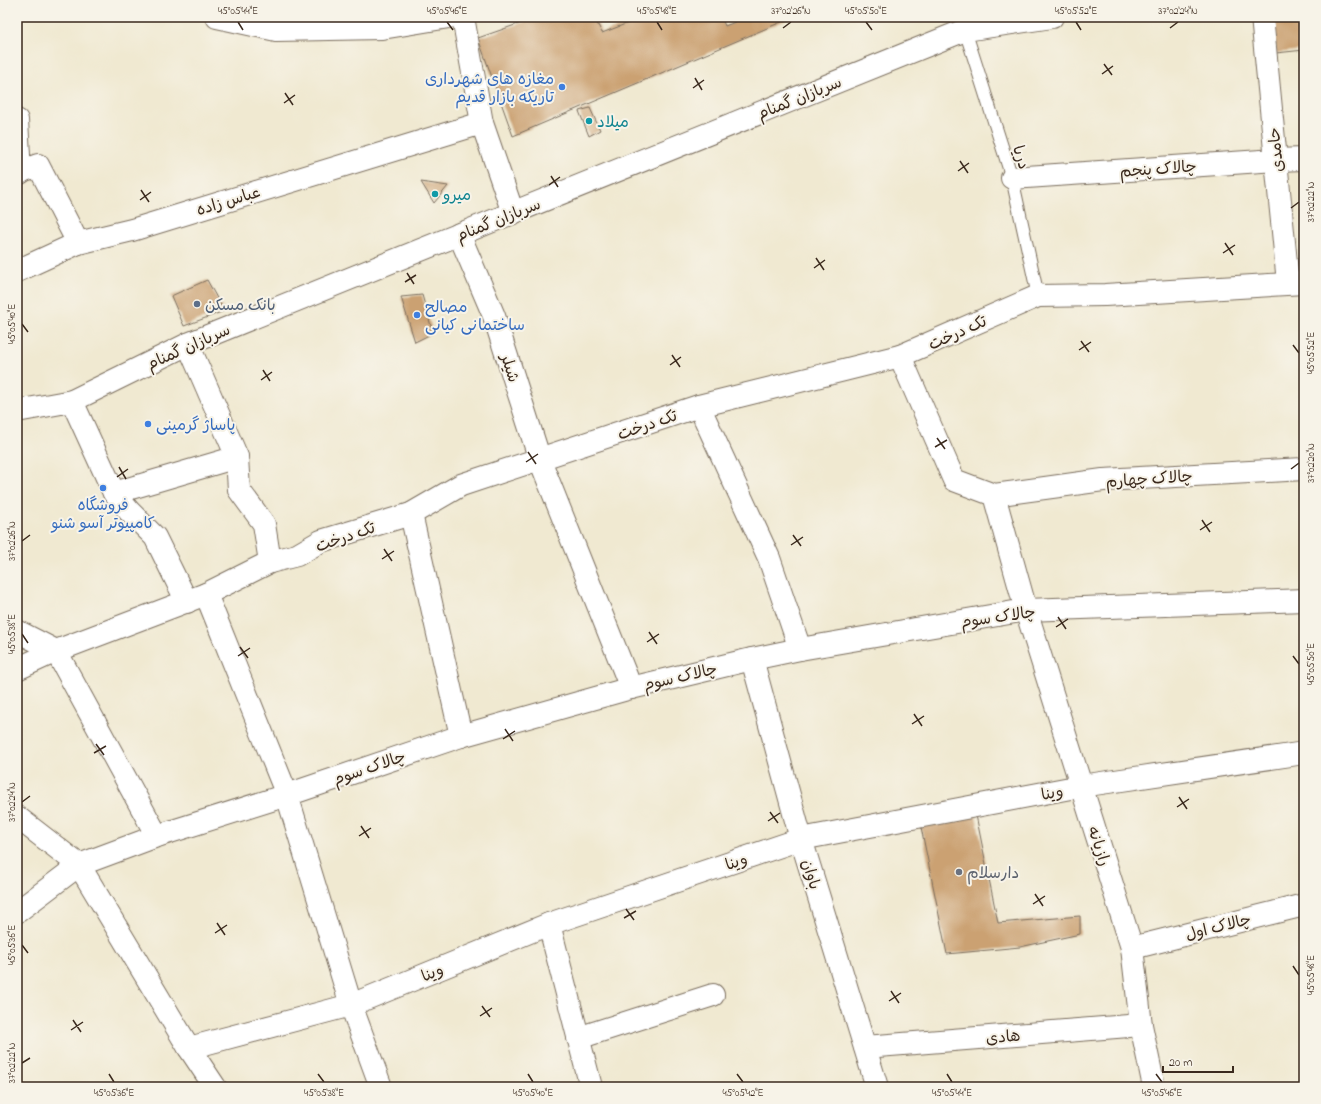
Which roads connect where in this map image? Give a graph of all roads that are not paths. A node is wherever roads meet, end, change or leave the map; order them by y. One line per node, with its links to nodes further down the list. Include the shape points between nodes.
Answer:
1 (217, 17): 2 (street, via 276,30 382,28)
2 (449, 17)
3 (463, 17): 8 (street)
4 (1052, 17): 6 (street, سربازان گمنام)
5 (1262, 17): 10 (street, حامدی)
6 (965, 30): 12 (lane, دریا); 13 (street, سربازان گمنام)
7 (17, 120): 11 (street)
8 (482, 123): 13 (street); 15 (street, عباس زاده, via 132,230)
9 (1304, 159): 10 (street, چالاک پنجم)
10 (1276, 160): 12 (street, چالاک پنجم); 17 (street, حامدی)
11 (19, 173): 15 (street, via 38,165)
12 (1012, 178): 18 (lane, دریا)
13 (513, 213): 14 (street, سربازان گمنام)
14 (459, 234): 19 (street, سربازان گمنام); 25 (street, شیلر, via 494,316)
15 (78, 242): 16 (street, عباس زاده)
16 (17, 271)
17 (1296, 283): 18 (street, تک درخت, via 1105,295)
18 (1038, 296): 20 (street, تک درخت)
19 (188, 344): 21 (street, سربازان گمنام); 24 (street)
20 (900, 356): 22 (street, تک درخت); 28 (street, via 954,480)
21 (72, 401): 23 (street, سربازان گمنام); 27 (street)
22 (699, 406): 25 (street, تک درخت); 35 (street, via 769,558)
23 (18, 409)
24 (237, 457): 27 (street); 30 (street, via 239,490 264,524)
25 (540, 460): 29 (street, تک درخت, via 460,486); 39 (street, شیلر)
26 (1304, 469): 28 (street, چالاک چهارم, via 1104,480)
27 (114, 493): 31 (street, via 128,511 155,537)
28 (994, 495): 33 (street, رازیانه)
29 (411, 514): 30 (street, تک درخت, via 321,541 297,555); 40 (street)
30 (270, 562): 31 (street, تک درخت)
31 (197, 598): 36 (street, تک درخت); 43 (street)
32 (1304, 600): 33 (street, چالاک سوم)
33 (1026, 610): 35 (street, چالاک سوم); 42 (street, رازیانه)
34 (17, 631): 36 (street)
35 (800, 650): 37 (street, چالاک سوم)
36 (56, 651): 38 (street, تک درخت); 45 (street)
37 (752, 659): 39 (street, چالاک سوم); 46 (street, باوان)
38 (17, 669)
39 (631, 688): 40 (street, چالاک سوم)
40 (461, 736): 43 (street, چالاک سوم)
41 (1304, 753): 42 (street, وینا)
42 (1081, 786): 46 (street, وینا); 51 (street, رازیانه)
43 (287, 796): 45 (street, چالاک سوم); 53 (street)
44 (17, 817): 47 (street)
45 (157, 836): 47 (street, چالاک سوم)
46 (801, 840): 50 (street, وینا); 56 (street, باوان)
47 (79, 866): 49 (street, چالاک سوم); 57 (street)
48 (1304, 905): 51 (street, چالاک اول)
49 (17, 912)
50 (549, 924): 53 (street, وینا); 55 (street)
51 (1132, 948): 54 (street, رازیانه)
52 (714, 995): 55 (street)
53 (351, 1005): 57 (street, وینا); 59 (street)
54 (1141, 1024): 56 (street, هادی); 62 (street, رازیانه)
55 (578, 1038): 60 (street)
56 (865, 1047): 61 (street, باوان)
57 (189, 1048): 58 (street)
58 (215, 1087)
59 (381, 1087)
60 (591, 1087)
61 (877, 1087)
62 (1154, 1087)

